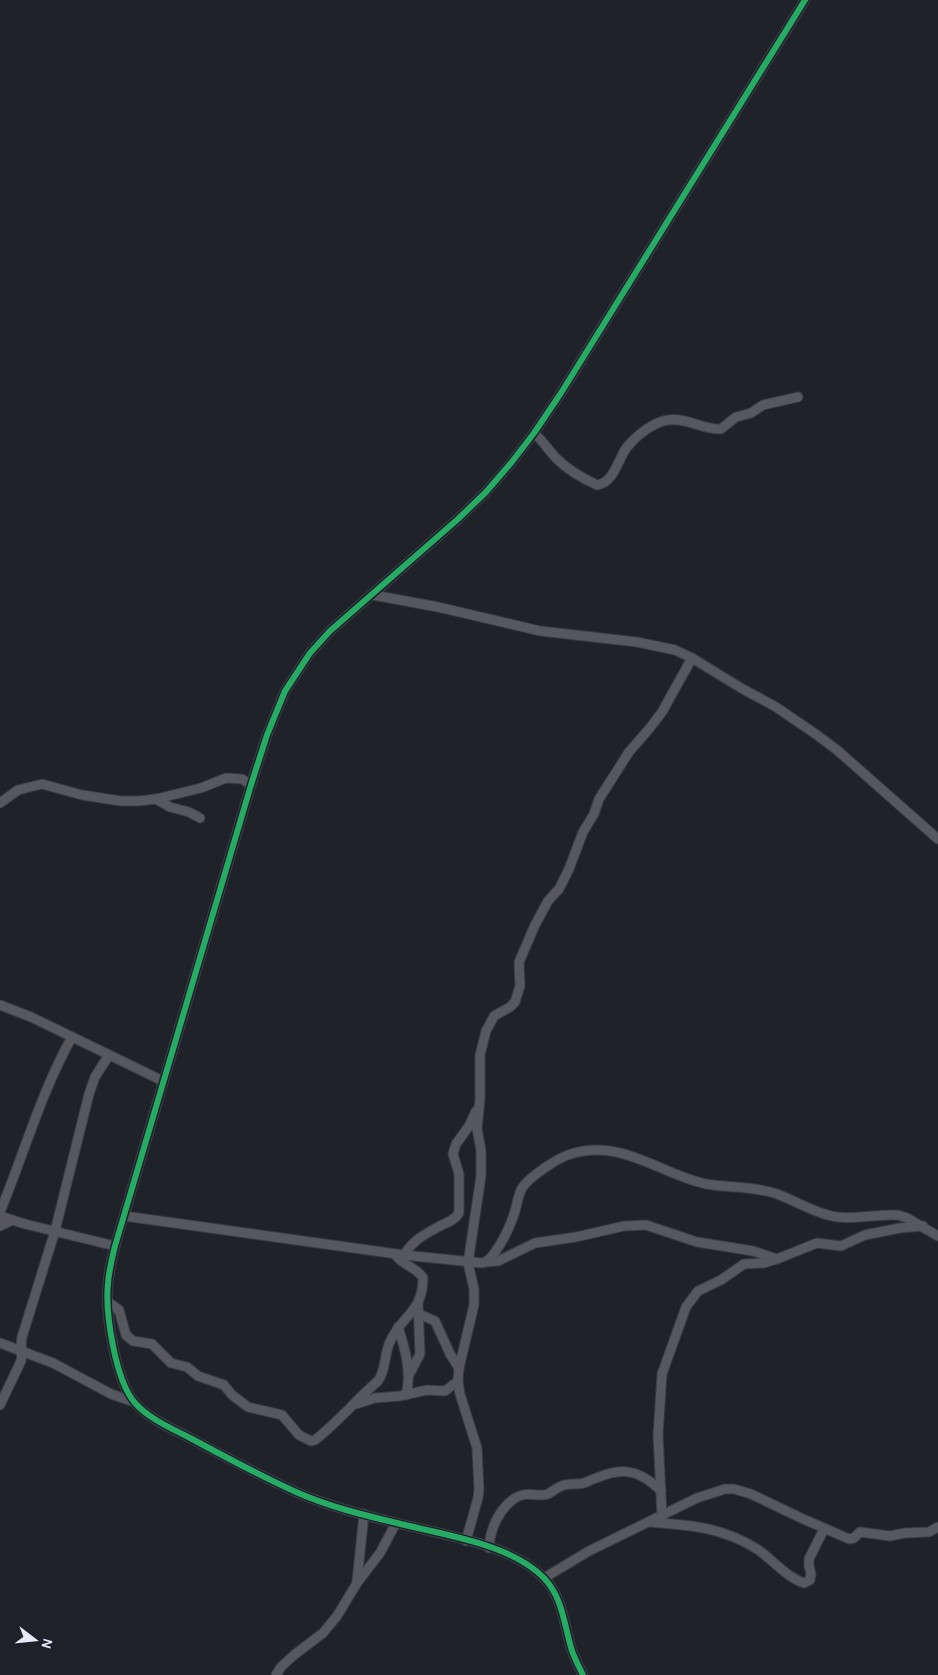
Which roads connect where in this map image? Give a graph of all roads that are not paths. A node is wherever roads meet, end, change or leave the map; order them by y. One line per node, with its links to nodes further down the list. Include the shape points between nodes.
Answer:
1 (805, 0): 3 (street)
2 (798, 397): 3 (street, via 763,405 736,417 721,429 676,420 660,422 635,439 610,477 597,485 565,466)
3 (534, 433): 4 (street, via 486,492)
4 (373, 595): 5 (street, via 540,631 662,646); 6 (street, via 320,641 293,677 274,714)
5 (692, 658): 10 (street, via 817,734); 15 (street, via 662,712 618,767 599,799 559,890 548,901 535,925 518,962 520,986 515,1002 494,1016 486,1031 480,1055)
6 (251, 784): 7 (street, via 242,779 226,778); 14 (street)
7 (156, 799): 8 (street, via 106,799 42,784 18,790); 9 (street)
8 (0, 803)
9 (200, 818)
10 (938, 839)
11 (0, 1005): 12 (street)
12 (72, 1037): 13 (street); 16 (street, via 46,1090)
13 (109, 1055): 14 (street); 21 (street, via 89,1094)
14 (163, 1081): 17 (street)
15 (480, 1099): 24 (street, via 453,1154 459,1174 459,1213 451,1222 416,1240); 27 (street, via 477,1129 481,1176)
16 (0, 1214): 18 (street)
17 (124, 1216): 23 (street); 24 (street)
18 (12, 1220): 19 (street); 21 (street)
19 (0, 1226)
20 (923, 1226): 22 (street); 25 (street, via 865,1235 841,1246 817,1243); 26 (street, via 898,1215 836,1217 765,1191 695,1181 624,1154 596,1150 564,1156 527,1183 506,1232)
21 (55, 1232): 23 (street); 33 (street, via 24,1330)
22 (938, 1236)
23 (115, 1246): 28 (street)
24 (399, 1254): 27 (street); 29 (street, via 398,1259 423,1278)
25 (777, 1258): 26 (street, via 697,1242 640,1225 534,1243 498,1261); 41 (street, via 764,1263 744,1264 698,1291 686,1307 662,1374 658,1435)
26 (486, 1262): 27 (street)
27 (468, 1263): 34 (street, via 474,1305)
28 (108, 1302): 38 (street, via 117,1362); 40 (street, via 118,1310 126,1335 132,1341 152,1344 171,1363 224,1385 248,1406 282,1415 299,1435 308,1440 315,1440)
29 (418, 1303): 30 (street); 31 (street)
30 (419, 1314): 34 (street, via 435,1321); 35 (street, via 420,1354)
31 (398, 1327): 35 (street); 40 (street, via 386,1353 382,1375)
32 (0, 1343): 33 (street)
33 (22, 1351): 38 (street); 39 (street, via 21,1361)
34 (459, 1368): 36 (street)
35 (409, 1375): 37 (street)
36 (458, 1382): 37 (street, via 445,1391); 48 (street, via 477,1448 479,1490)
37 (406, 1394): 40 (street, via 375,1398)
38 (134, 1402): 42 (street, via 176,1431 296,1492)
39 (0, 1405)
40 (351, 1406)
41 (661, 1491): 43 (street); 49 (street, via 646,1478 622,1472 562,1486 544,1495 524,1494 510,1502 500,1515 492,1528)
42 (364, 1514): 45 (street); 51 (street)
43 (662, 1516): 44 (street); 47 (street, via 712,1492 734,1489 752,1494)
44 (650, 1522): 47 (street, via 713,1529 756,1548 804,1583 810,1580 809,1559); 50 (street, via 589,1551)
45 (396, 1523): 48 (street); 51 (street, via 380,1553)
46 (938, 1527): 47 (street, via 929,1532 890,1536 860,1532 849,1539)
47 (824, 1529)
48 (466, 1541): 49 (street)
49 (489, 1548): 50 (street, via 521,1562)
50 (544, 1578): 53 (street, via 562,1608 572,1651)
51 (357, 1583): 52 (street, via 323,1633 294,1655)
52 (276, 1675)
53 (583, 1675)

